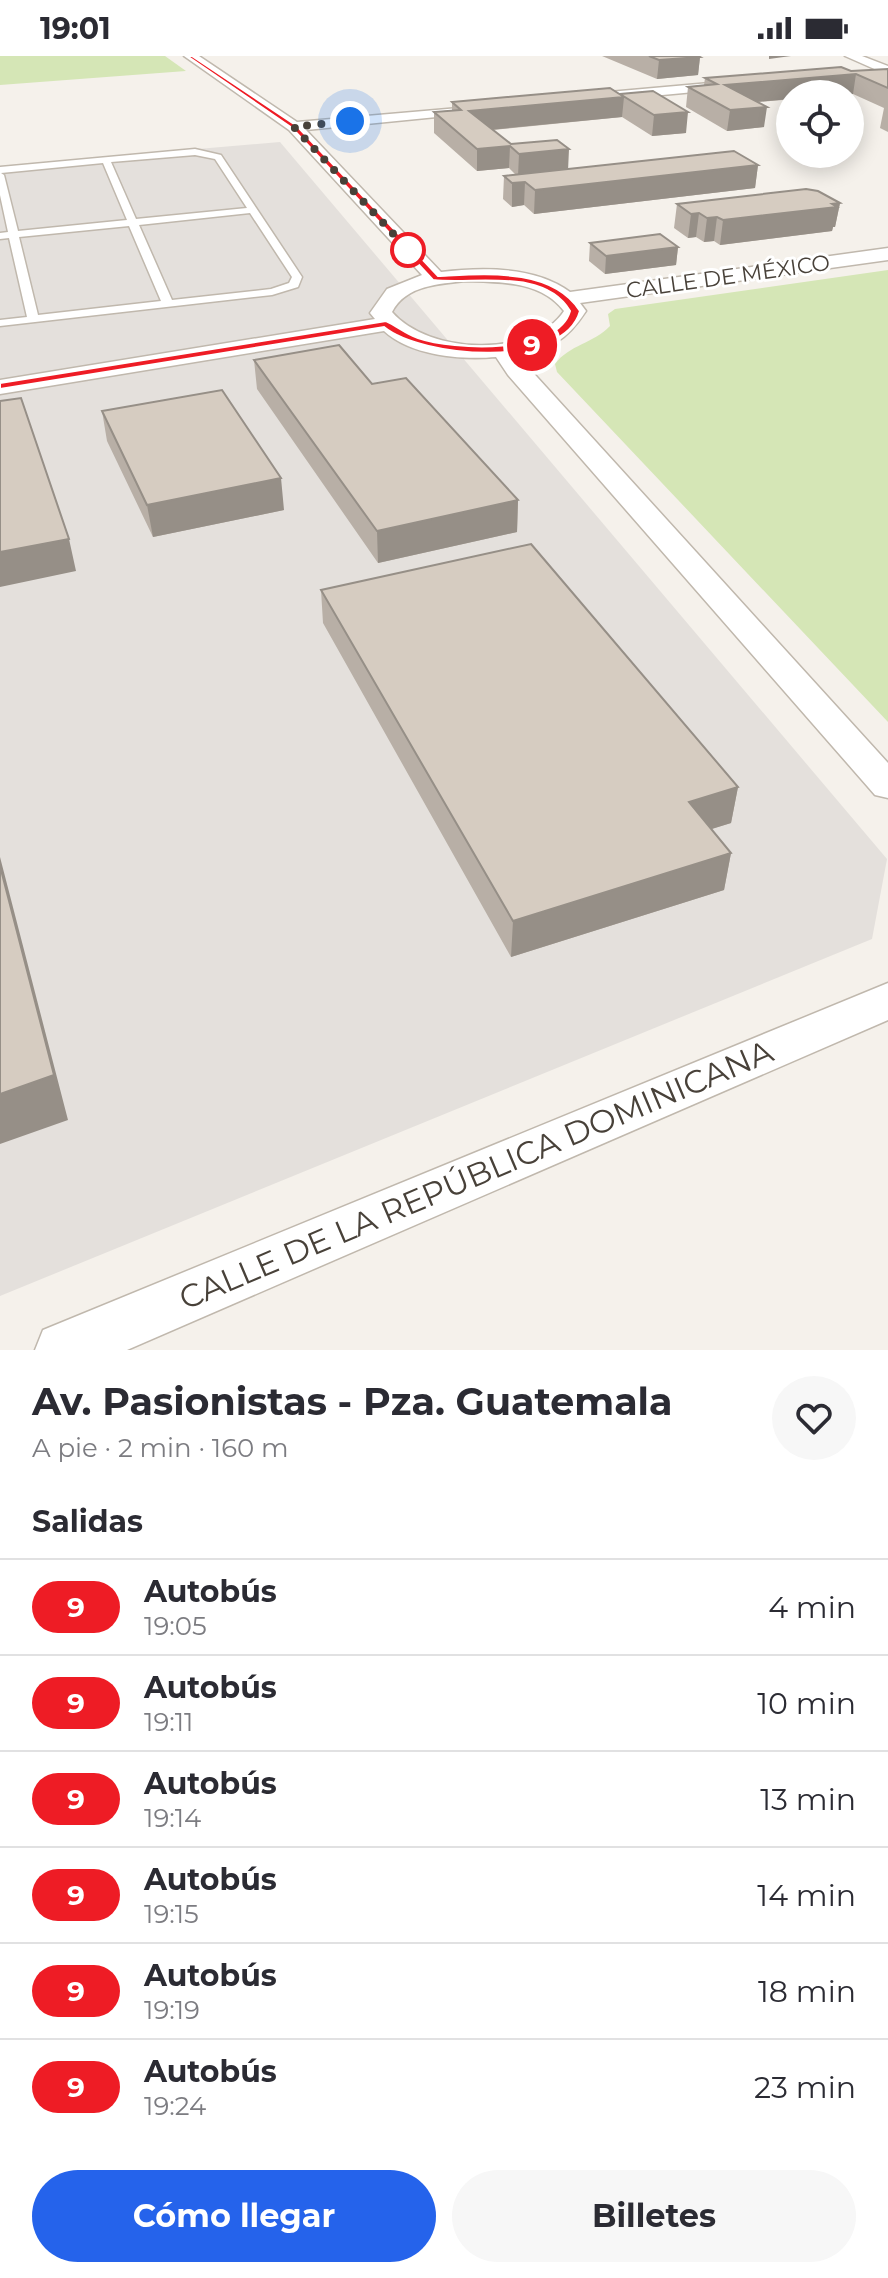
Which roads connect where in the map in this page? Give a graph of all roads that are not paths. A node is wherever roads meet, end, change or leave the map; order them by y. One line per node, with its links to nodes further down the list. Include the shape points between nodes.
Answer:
1 (190, 56): 8 (street)
2 (851, 56): 3 (street)
3 (887, 71): 4 (street)
4 (855, 73)
5 (745, 84): 6 (street)
6 (587, 99)
7 (492, 108): 8 (street)
8 (294, 127): 16 (street)
9 (106, 160): 10 (lane); 11 (lane, via 195,152 218,157); 12 (lane)
10 (0, 172): 13 (lane)
11 (253, 210): 12 (lane); 18 (lane, via 297,277 294,285)
12 (133, 222): 13 (lane); 18 (lane)
13 (14, 235): 14 (lane); 19 (lane)
14 (0, 236)
15 (888, 254): 17 (street, CALLE DE MÉXICO)
16 (436, 278): 17 (street, via 526,280); 21 (street, via 396,292 385,302 381,313)
17 (567, 299): 22 (street, via 575,311 572,324 533,344)
18 (168, 304): 19 (lane)
19 (33, 320): 20 (lane)
20 (0, 323)
21 (386, 324): 22 (street, via 431,345); 23 (street)
22 (502, 350): 24 (street)
23 (0, 387)
24 (888, 786)
25 (888, 1001): 26 (street, CALLE DE LA REPÚBLICA DOMINICANA)
26 (63, 1350)

